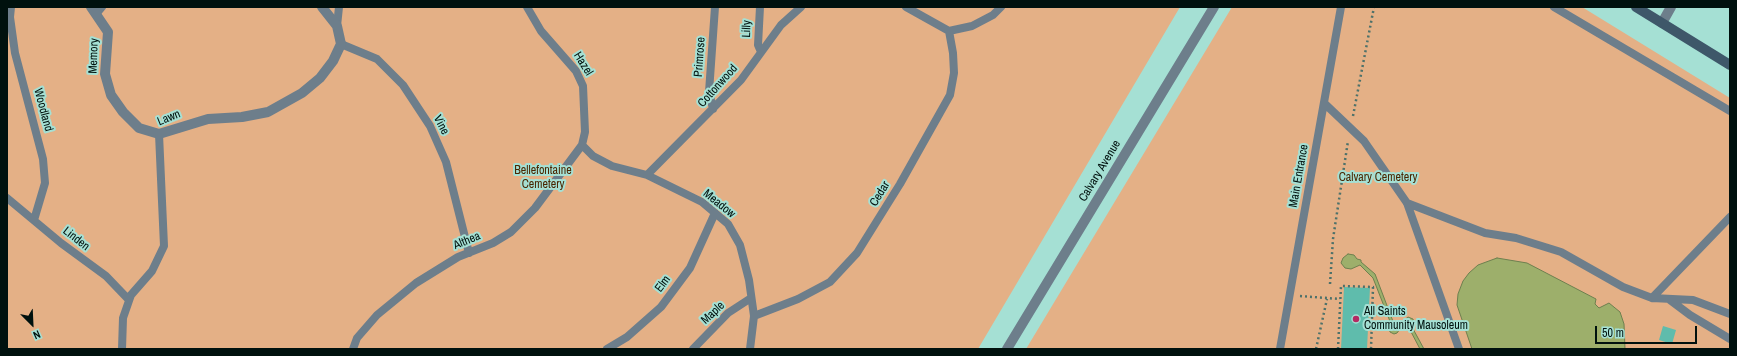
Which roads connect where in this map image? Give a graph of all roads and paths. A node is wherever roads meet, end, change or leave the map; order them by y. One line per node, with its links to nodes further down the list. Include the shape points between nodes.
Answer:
1 (11, 7): 34 (lane, Woodland, via 15,54 43,159 45,184)
2 (322, 7): 18 (street)
3 (339, 7): 18 (lane)
4 (527, 7): 28 (lane, Hazel, via 541,30 576,71 583,86 585,132)
5 (715, 7): 24 (lane, Primrose, via 709,92)
6 (760, 7): 21 (lane, Lilly, via 758,45)
7 (801, 7): 21 (lane, Cottonwood, via 781,25)
8 (906, 7): 19 (lane)
9 (1001, 7): 19 (lane, via 993,15 972,26)
10 (1214, 7): 52 (street, Calvary Avenue)
11 (1341, 7): 23 (lane, Main Entrance)
12 (1374, 7): 26 (path)
13 (1554, 7): 25 (lane)
14 (1636, 7): 17 (main road)
15 (1671, 7): 17 (street)
16 (96, 9): 27 (street, Memory, via 108,32 104,74 111,95 139,128)
17 (1662, 23): 22 (main road)
18 (337, 26): 20 (street)
19 (949, 31): 45 (lane, Cedar, via 954,73 950,95 857,254 830,282 798,299)
20 (341, 44): 27 (street, Lawn, via 334,61 320,78 302,93 268,112 208,119); 35 (lane, Vine, via 377,59 403,85 430,126 446,162)
21 (761, 52): 24 (lane, Cottonwood, via 741,80)
22 (1730, 65)
23 (1324, 104): 26 (lane); 37 (lane, Main Entrance)
24 (713, 109): 29 (lane, Cottonwood)
25 (1730, 111)
26 (1351, 128): 31 (lane, via 1364,141); 36 (path, via 1333,239)
27 (159, 134): 41 (lane, Lawn, via 164,246 152,271)
28 (582, 145): 29 (lane, Meadow, via 593,156 612,166); 35 (lane, Althea, via 535,208 511,232 493,244)
29 (647, 176): 32 (lane, Meadow, via 702,202)
30 (7, 198): 34 (lane, Linden)
31 (1407, 203): 39 (lane, via 1485,233 1516,238 1561,252 1623,287); 57 (lane)
32 (715, 213): 38 (lane, Meadow, via 728,224 740,245); 49 (lane, Elm, via 690,268 661,307 628,337)
33 (1730, 217): 39 (lane)
34 (34, 220): 41 (lane, Linden, via 106,276)
35 (468, 252): 48 (lane, Althea, via 416,284 377,315 357,338)
36 (1330, 284)
37 (1290, 295): 42 (path); 53 (lane, Main Entrance)
38 (751, 298): 45 (lane, Meadow); 50 (lane, Maple, via 728,313)
39 (1652, 298): 43 (lane)
40 (1340, 299): 42 (path); 55 (path); 56 (path, via 1341,286 1373,287)
41 (129, 300): 47 (lane, Lawn, via 123,318)
42 (1327, 300): 54 (path)
43 (1670, 300): 44 (lane, via 1693,300); 46 (lane)
44 (1730, 314)
45 (754, 316): 51 (lane, Meadow)
46 (1730, 339)
47 (122, 349)
48 (353, 349)
49 (607, 349)
50 (693, 349)
51 (750, 349)
52 (1007, 349)
53 (1280, 349)
54 (1316, 349)
55 (1338, 349)
56 (1371, 349)
57 (1460, 349)

